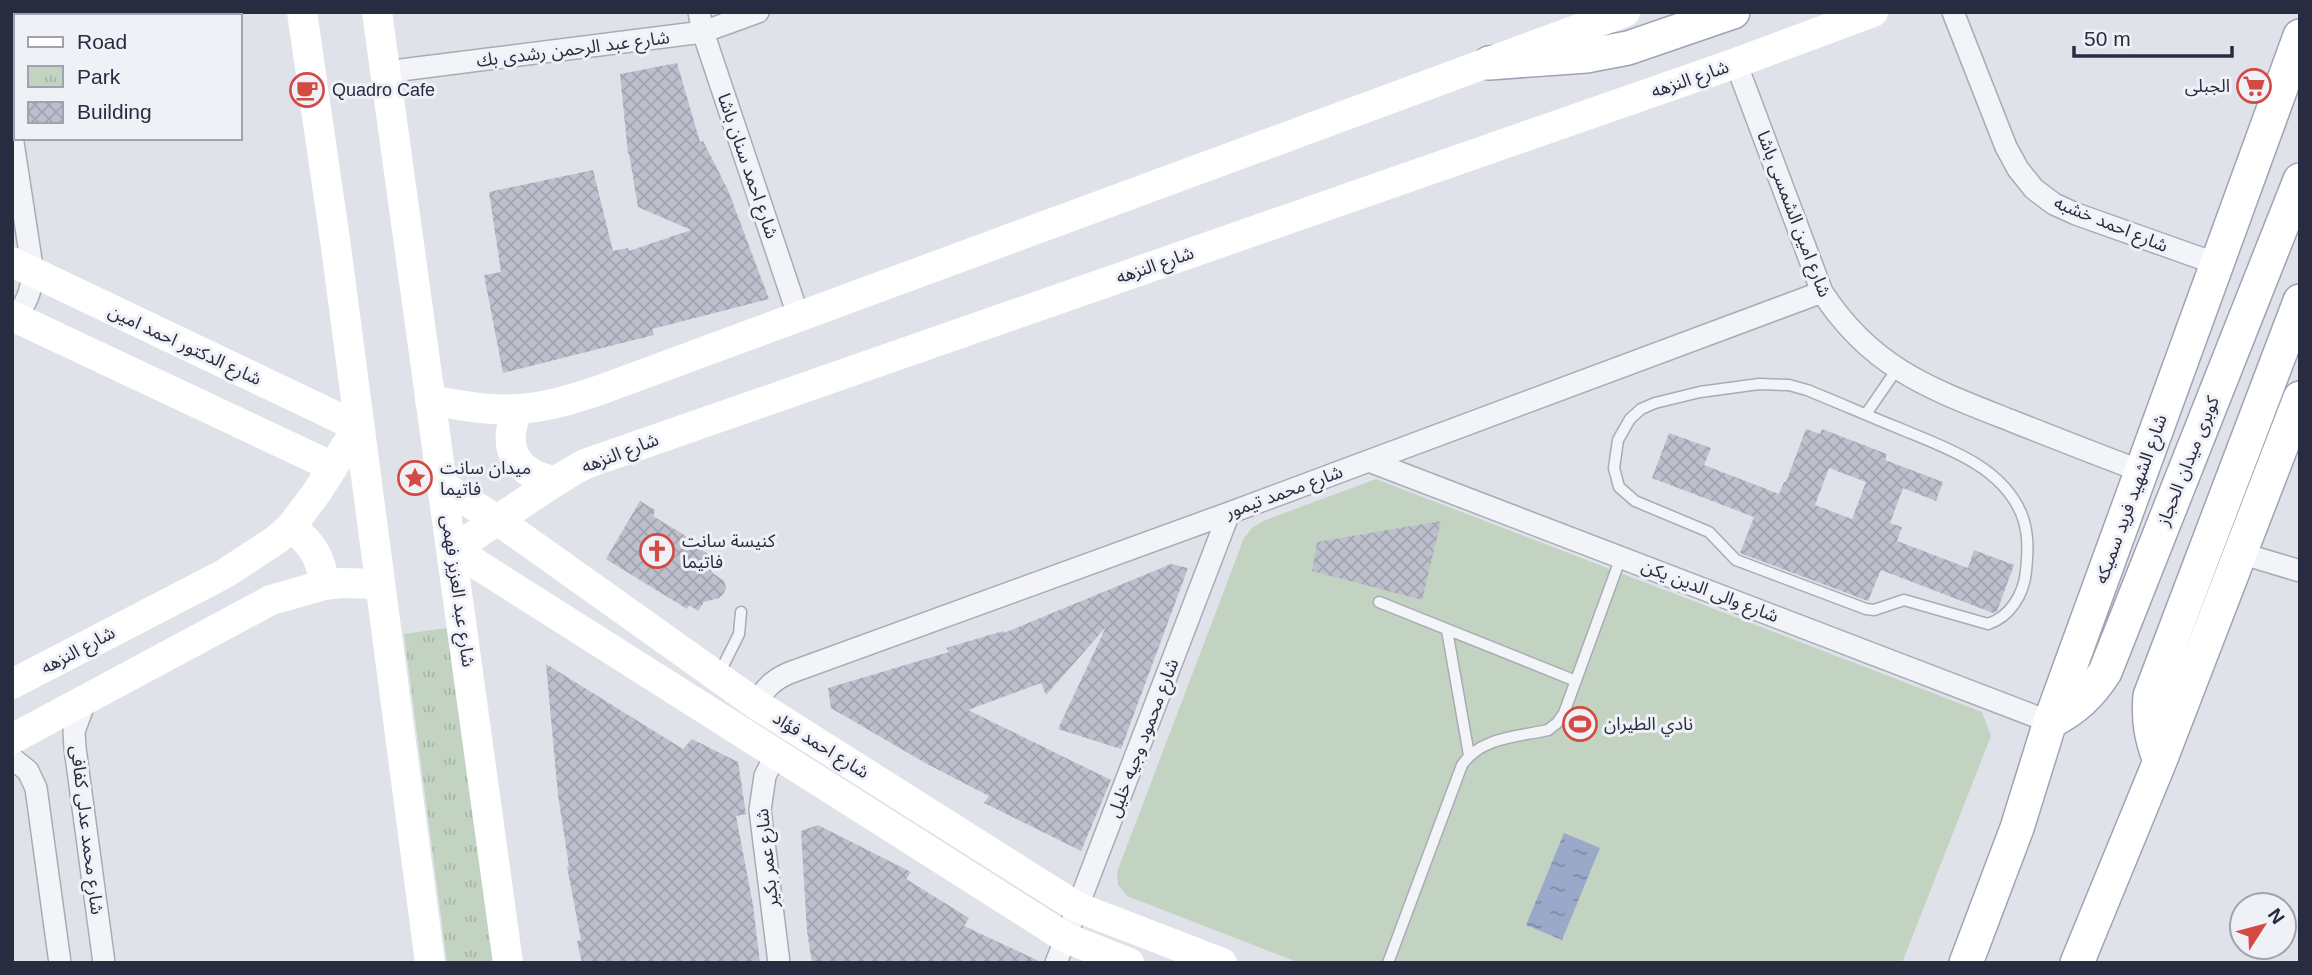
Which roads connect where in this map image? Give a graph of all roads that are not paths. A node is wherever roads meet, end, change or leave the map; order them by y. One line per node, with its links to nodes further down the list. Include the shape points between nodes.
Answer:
1 (302, 12): 26 (main road)
2 (377, 12): 12 (main road, شارع عبد العزيز فهمى)
3 (758, 12): 8 (street, شارع عبد الرحمن رشدى بك)
4 (1625, 12): 10 (main road)
5 (1733, 12): 10 (main road, via 1628,48)
6 (1873, 12): 11 (main road, شارع النزهه)
7 (1953, 12): 15 (street, شارع احمد خشبه, via 2006,147 2034,189 2076,215)
8 (701, 22): 12 (street, شارع عبد الرحمن رشدى بك); 20 (street, شارع احمد سنان باشا)
9 (2300, 36): 15 (main road, شارع الشهيد فريد سميكه)
10 (1489, 63): 20 (main road)
11 (1736, 63): 17 (street, شارع امين الشمسى باشا); 30 (main road, شارع النزهه, via 585,464)
12 (385, 72): 23 (main road, شارع عبد العزيز فهمى)
13 (12, 136): 16 (street)
14 (2300, 180): 49 (main road, كوبرى ميدان الحجاز, via 2105,672 2073,710)
15 (2217, 264): 29 (main road, شارع الشهيد فريد سميكه)
16 (23, 268): 19 (street, via 31,289); 26 (main road, شارع الدكتور احمد امين)
17 (1822, 292): 21 (street, شارع امين الشمسى باشا, via 1866,347); 27 (street, شارع محمد تيمور)
18 (2300, 301): 54 (main road, via 2150,696 2152,740)
19 (13, 317): 28 (main road)
20 (799, 318): 24 (main road, via 600,390)
21 (1897, 369): 25 (lane); 29 (street, شارع امين الشمسى باشا, via 1932,390)
22 (2300, 398): 36 (main road)
23 (430, 400): 24 (main road); 31 (main road, شارع عبد العزيز فهمى)
24 (518, 410): 30 (main road, via 511,425 515,457 526,470)
25 (1866, 414): 25 (lane, via 1970,460 2009,493 2021,512 2028,551 2026,577 2010,612 2000,620 1975,622 1904,600 1866,610 1736,560 1709,532 1626,496 1616,477 1618,440 1630,419 1671,398 1759,384 1789,385)
26 (358, 427): 28 (main road, شارع النزهه); 39 (main road)
27 (1369, 461): 32 (street, شارع محمد تيمور); 37 (street, شارع والى الدين يكن)
28 (333, 467): 34 (main road, شارع النزهه)
29 (2141, 471): 49 (main road, شارع الشهيد فريد سميكه)
30 (554, 481): 33 (main road, شارع النزهه)
31 (443, 486): 33 (main road, شارع احمد فؤاد); 35 (main road, شارع عبد العزيز فهمى)
32 (1229, 513): 48 (street, شارع محمد تيمور, via 789,673 775,680); 55 (street, شارع محمود وجيه خليل)
33 (499, 521): 35 (main road, شارع النزهه); 44 (main road, شارع احمد فؤاد)
34 (289, 528): 40 (main road, via 313,547); 46 (main road, شارع النزهه, via 224,574)
35 (453, 549): 52 (main road, شارع احمد فؤاد); 60 (main road, شارع عبد العزيز فهمى)
36 (2240, 553): 38 (street); 54 (main road)
37 (1621, 557): 45 (lane); 49 (street, شارع والى الدين يكن)
38 (2300, 571)
39 (379, 584): 40 (main road); 59 (main road)
40 (324, 585): 47 (main road, via 271,600)
41 (1379, 602): 43 (lane)
42 (741, 612): 44 (lane, via 738,634)
43 (1447, 630): 45 (lane); 51 (lane)
44 (718, 676): 48 (main road, شارع احمد فؤاد)
45 (1576, 681): 51 (lane, via 1564,713 1548,730 1489,743)
46 (12, 684)
47 (86, 699): 50 (main road); 58 (street, شارع محمد عدلى كفافى, via 75,731 75,748)
48 (756, 704): 55 (main road, شارع احمد فؤاد)
49 (2050, 722): 65 (main road, شارع الشهيد فريد سميكه, via 2017,828)
50 (12, 739)
51 (1469, 754): 64 (lane)
52 (775, 756): 56 (main road, شارع احمد فؤاد); 61 (street, شارع عمر بكير, via 765,776 760,810)
53 (12, 758): 57 (street, via 27,771 36,788)
54 (2160, 761): 66 (main road)
55 (1077, 907): 56 (street, شارع محمود وجيه خليل); 63 (main road, شارع احمد فؤاد)
56 (1061, 950): 62 (main road, شارع احمد فؤاد)
57 (60, 963)
58 (104, 963)
59 (430, 963)
60 (509, 963)
61 (779, 963)
62 (1129, 963)
63 (1222, 963)
64 (1388, 963)
65 (1966, 963)
66 (2077, 963)

